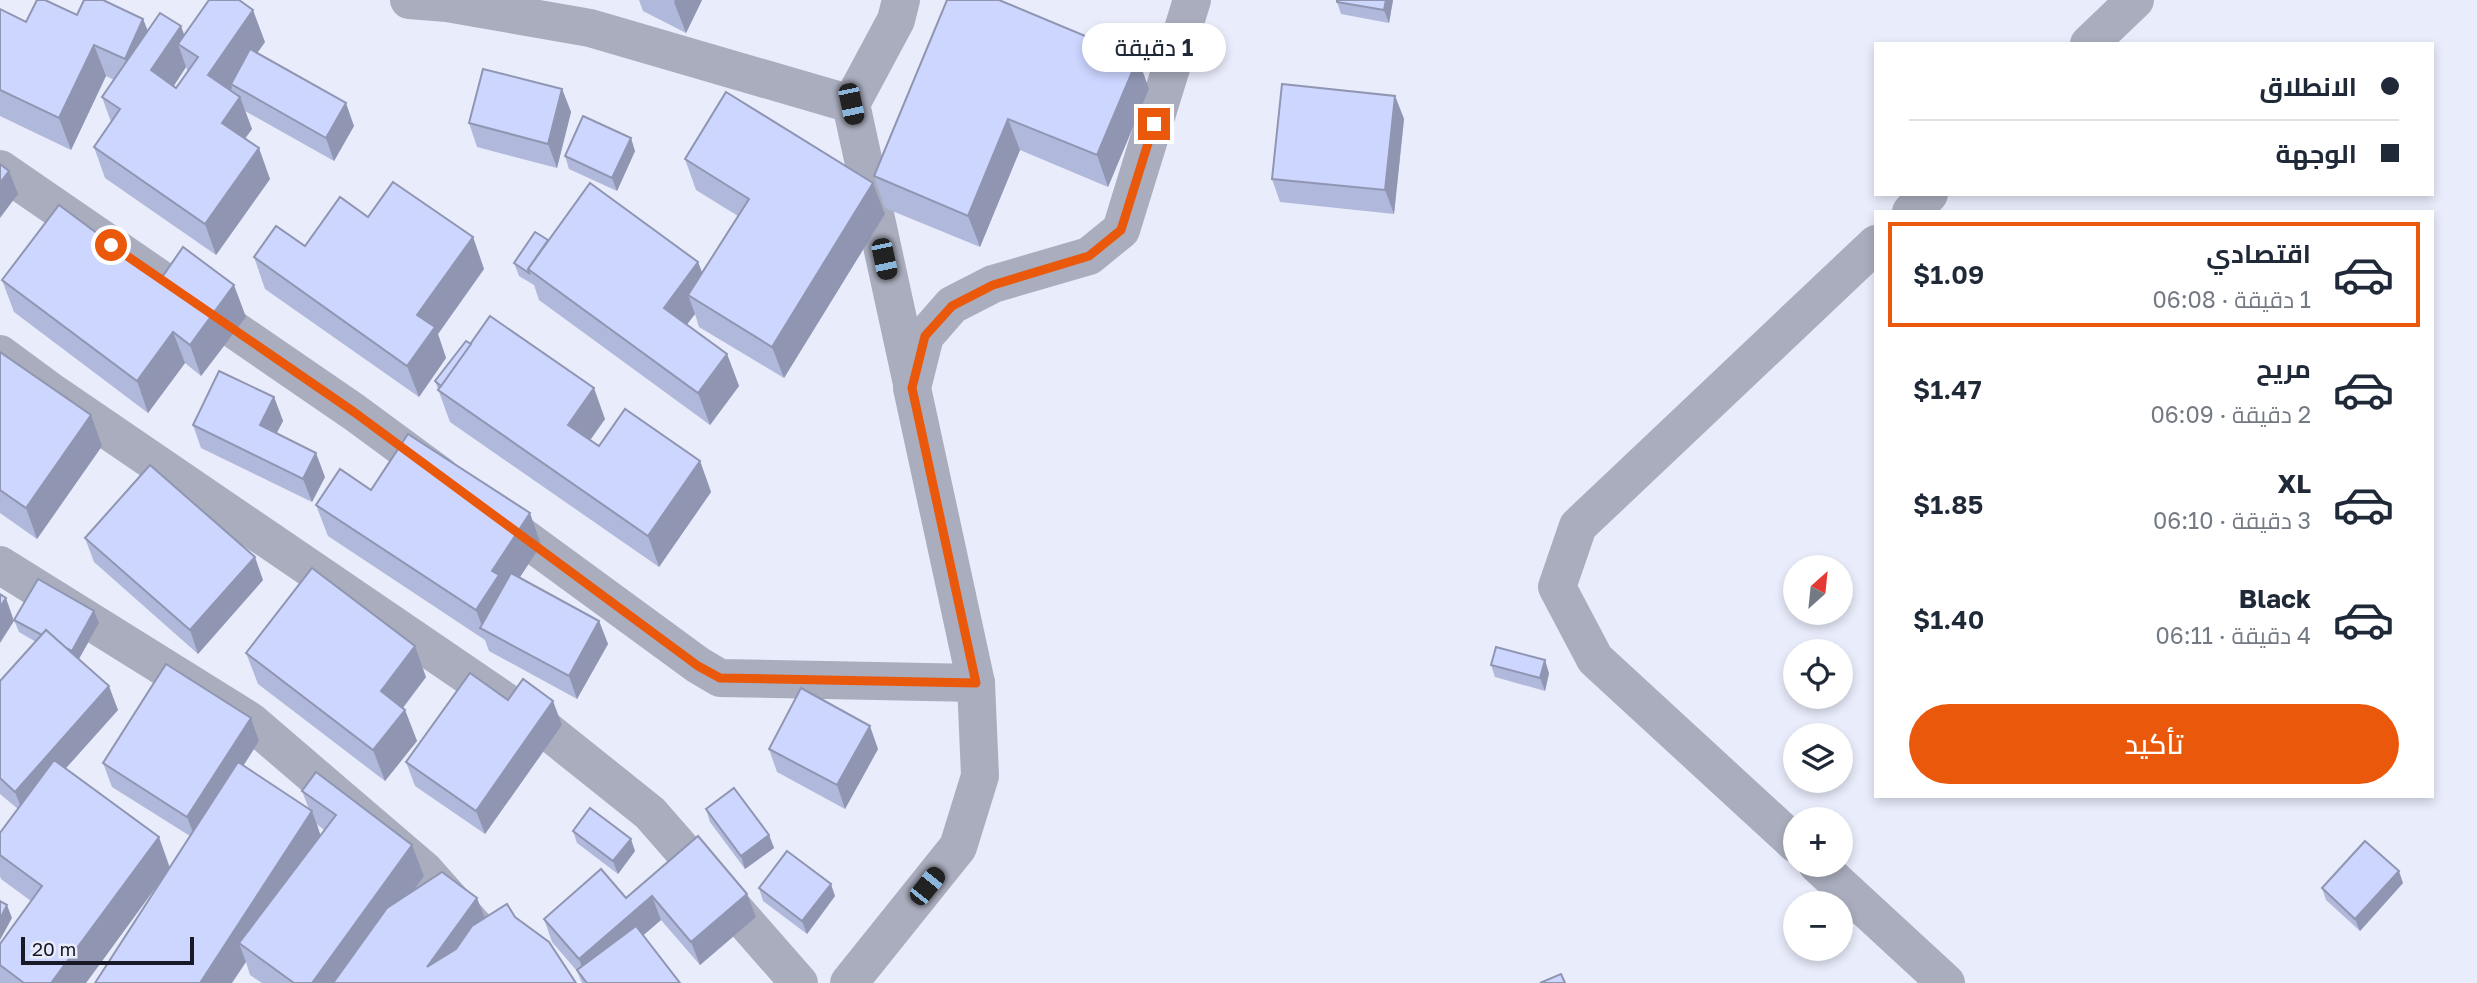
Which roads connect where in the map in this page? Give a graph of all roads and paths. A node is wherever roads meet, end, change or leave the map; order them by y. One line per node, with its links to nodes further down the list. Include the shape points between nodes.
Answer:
1 (409, 0): 6 (street, via 590,27)
2 (901, 0): 6 (street, via 896,19)
3 (1192, 0): 12 (street, via 1121,230 1089,256 993,285 952,306 925,336)
4 (2135, 0): 5 (street)
5 (2091, 42)
6 (851, 104): 12 (street)
7 (0, 169): 14 (street, via 354,412 720,678)
8 (1927, 196): 9 (street)
9 (1913, 210)
10 (1874, 246): 15 (street, via 1578,526 1557,587 1595,659)
11 (0, 354): 18 (street, via 540,725 650,813)
12 (912, 388): 14 (street)
13 (0, 565): 17 (street, via 250,721 425,871)
14 (976, 683): 19 (street, via 981,776 958,847)
15 (1783, 832)
16 (1831, 877): 20 (street)
17 (524, 983)
18 (799, 983)
19 (849, 983)
20 (1946, 983)

